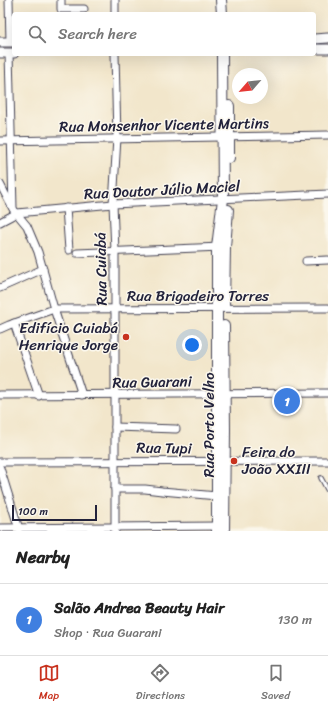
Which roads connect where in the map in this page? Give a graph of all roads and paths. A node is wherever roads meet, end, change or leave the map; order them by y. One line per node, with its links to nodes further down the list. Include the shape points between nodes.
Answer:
1 (10, 0): 12 (street)
2 (61, 0): 6 (street, via 61,9)
3 (115, 0): 7 (street)
4 (221, 0): 8 (main road)
5 (227, 0): 9 (main road)
6 (84, 9)
7 (115, 12)
8 (222, 12)
9 (227, 12)
10 (316, 38): 11 (street)
11 (328, 38)
12 (8, 42)
13 (316, 49): 14 (street)
14 (328, 49)
15 (8, 53): 22 (street)
16 (115, 56): 21 (street, Rua Cuiabá)
17 (222, 56): 20 (main road)
18 (228, 56): 20 (main road)
19 (328, 135): 20 (street, Rua Monsenhor Vicente Martins)
20 (226, 137): 21 (street, Rua Monsenhor Vicente Martins); 26 (main road, Rua Porto Velho)
21 (117, 138): 22 (street, Rua Monsenhor Vicente Martins); 27 (street, Rua Cuiabá)
22 (12, 140): 23 (street, Rua Monsenhor Vicente Martins); 29 (street)
23 (0, 141)
24 (0, 184): 29 (street)
25 (328, 194): 26 (street, Rua Doutor Júlio Maciel)
26 (226, 199): 27 (street, Rua Doutor Júlio Maciel); 31 (main road, Rua Porto Velho)
27 (113, 204): 28 (street, Rua Doutor Júlio Maciel); 33 (street, Rua Cuiabá)
28 (66, 208): 29 (street, Rua Doutor Júlio Maciel); 32 (street)
29 (15, 211): 30 (street, Rua Doutor Júlio Maciel); 37 (street, via 27,226)
30 (0, 222)
31 (221, 247): 33 (street); 39 (main road, Rua Porto Velho)
32 (69, 250)
33 (115, 251): 34 (street); 42 (street, Rua Cuiabá)
34 (77, 253)
35 (328, 260): 36 (street)
36 (306, 261)
37 (42, 269): 38 (street); 41 (street)
38 (0, 288)
39 (221, 308): 40 (street, Rua Brigadeiro Torres); 42 (street, Rua Brigadeiro Torres); 46 (main road, Rua Porto Velho)
40 (328, 308)
41 (54, 309): 42 (street, Rua Brigadeiro Torres); 43 (street, Rua Brigadeiro Torres); 48 (street)
42 (115, 309): 50 (street, Rua Cuiabá)
43 (14, 323): 44 (street, Rua Brigadeiro Torres); 49 (street)
44 (0, 329)
45 (328, 393): 46 (street, Rua Guarani)
46 (221, 394): 50 (street, Rua Guarani); 56 (main road, Rua Porto Velho)
47 (0, 395): 49 (street, Rua Guarani)
48 (82, 395): 49 (street, Rua Guarani); 50 (street, Rua Guarani)
49 (39, 396)
50 (115, 396): 51 (street, Rua Cuiabá)
51 (115, 427): 52 (street); 53 (street, Rua Cuiabá)
52 (176, 429)
53 (115, 461): 55 (street, Rua Tupi); 56 (street, Rua Tupi); 59 (street, Rua Cuiabá)
54 (328, 461): 56 (street, Rua Tupi)
55 (0, 462)
56 (221, 462): 61 (main road, Rua Porto Velho); 66 (main road, Rua Porto Velho)
57 (0, 468): 63 (street)
58 (321, 478): 60 (lane)
59 (115, 489): 61 (street, Rua Porto Velho, via 145,489); 64 (street, Rua Cuiabá)
60 (328, 491)
61 (217, 496): 66 (main road, Rua Porto Velho)
62 (0, 528): 63 (street)
63 (19, 529): 64 (street)
64 (115, 529): 65 (street)
65 (149, 529): 66 (street)
66 (220, 529)

